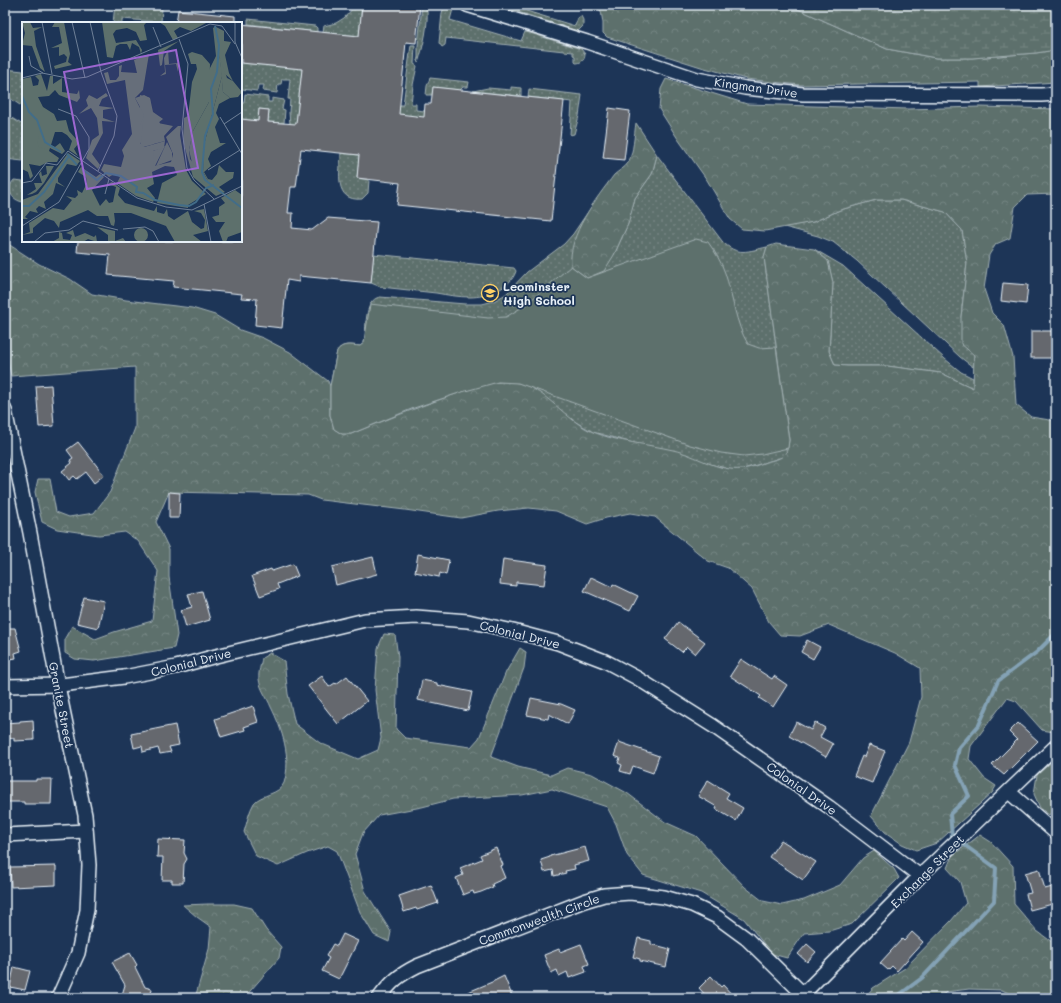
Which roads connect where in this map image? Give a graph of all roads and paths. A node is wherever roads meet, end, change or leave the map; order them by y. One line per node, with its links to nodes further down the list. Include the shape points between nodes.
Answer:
1 (467, 5): 2 (street, Kingman Drive, via 697,79 745,88 803,94)
2 (1056, 94)
3 (5, 410): 4 (street, Granite Street)
4 (58, 685): 5 (street, Colonial Drive); 8 (street, Granite Street, via 85,815); 11 (street, Colonial Drive, via 176,667 364,620 416,617 468,621 558,643 605,661 637,678 713,726 829,807)
5 (5, 686)
6 (1056, 746): 7 (street, Exchange Street)
7 (1009, 792): 9 (street); 11 (street, Exchange Street)
8 (86, 831): 10 (street); 13 (street, Granite Street, via 89,865 87,910 78,953)
9 (1056, 833)
10 (5, 835)
11 (920, 876): 12 (street, Exchange Street)
12 (803, 997): 14 (street, Commonwealth Circle, via 747,939 717,917 692,905 664,897 630,893 604,895 584,901 417,966 390,983)
13 (58, 998)
14 (379, 998)

